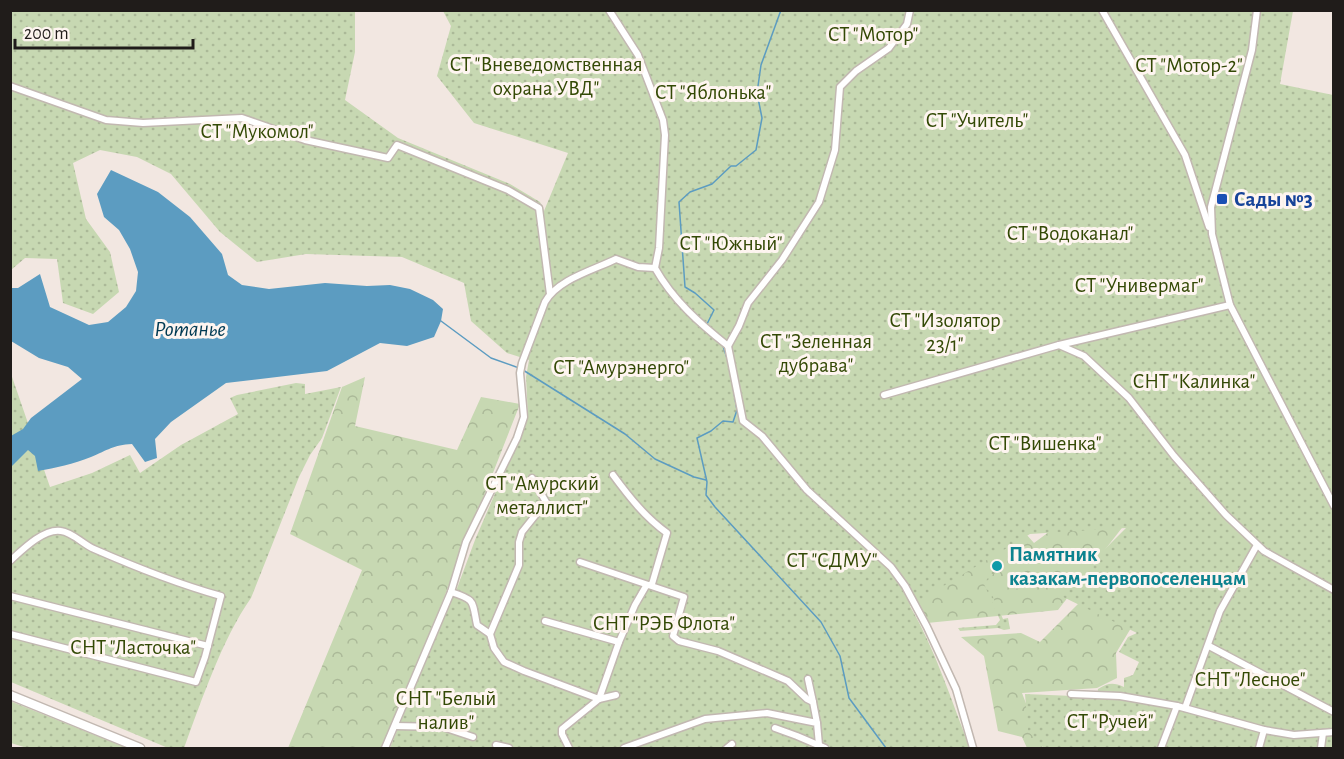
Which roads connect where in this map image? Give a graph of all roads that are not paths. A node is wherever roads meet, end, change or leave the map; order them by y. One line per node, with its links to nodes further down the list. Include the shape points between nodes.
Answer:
1 (609, 10): 7 (street, via 638,56 663,120 664,163)
2 (910, 10): 11 (street, via 907,24 889,48 840,87 835,150 819,202 782,260 748,303)
3 (1102, 10): 6 (street, via 1185,155)
4 (1257, 10): 6 (street, via 1252,50 1211,207)
5 (10, 86): 8 (street, via 106,120 143,123 242,118 305,140 388,158 396,145 508,190 539,208)
6 (1212, 234): 9 (street)
7 (655, 268): 8 (street, via 616,259 573,277); 11 (street, via 669,291)
8 (550, 294): 21 (street, via 520,373 524,417 466,542)
9 (1230, 305): 10 (street); 15 (street)
10 (1059, 345): 12 (street); 16 (street, via 1084,356 1129,399 1174,456)
11 (728, 346): 52 (street, via 743,421 762,436 807,490 891,567 905,586 956,689)
12 (884, 395)
13 (613, 476): 19 (street, via 650,521 668,533 652,584)
14 (532, 478): 25 (street, via 546,502 522,532 519,565)
15 (1334, 506)
16 (1257, 545): 20 (street); 28 (street, via 1220,611)
17 (10, 561): 27 (street, via 32,542 62,531 91,548 221,596)
18 (580, 562): 19 (street)
19 (646, 586): 26 (street); 34 (street, via 684,597 672,633 679,641 718,651 788,681)
20 (1334, 590)
21 (451, 592): 25 (street, via 473,602 477,625); 39 (street)
22 (10, 596): 27 (street)
23 (545, 621): 26 (street)
24 (10, 634): 27 (street, via 196,682)
25 (490, 634): 33 (street, via 504,662)
26 (619, 642): 33 (street)
27 (208, 646)
28 (1209, 646): 36 (street); 37 (street)
29 (808, 679): 34 (street)
30 (1071, 694): 35 (street, via 1120,696)
31 (10, 695): 47 (street)
32 (616, 696): 33 (street)
33 (599, 699): 50 (street, via 564,725 562,734)
34 (813, 702): 38 (street)
35 (1177, 706): 36 (street); 53 (street)
36 (1185, 708): 41 (street)
37 (1334, 711)
38 (817, 723): 46 (street); 51 (street, via 767,712 705,719)
39 (395, 726): 44 (street, via 443,728); 48 (street)
40 (775, 728): 46 (street)
41 (1264, 730): 43 (street, via 1294,735); 54 (street)
42 (1334, 732): 43 (street)
43 (1323, 733): 55 (street)
44 (473, 738)
45 (496, 745): 49 (street)
46 (822, 747)
47 (140, 748)
48 (386, 748)
49 (509, 748)
50 (569, 748)
51 (624, 748)
52 (973, 748)
53 (1161, 748)
54 (1259, 748)
55 (1321, 748)

